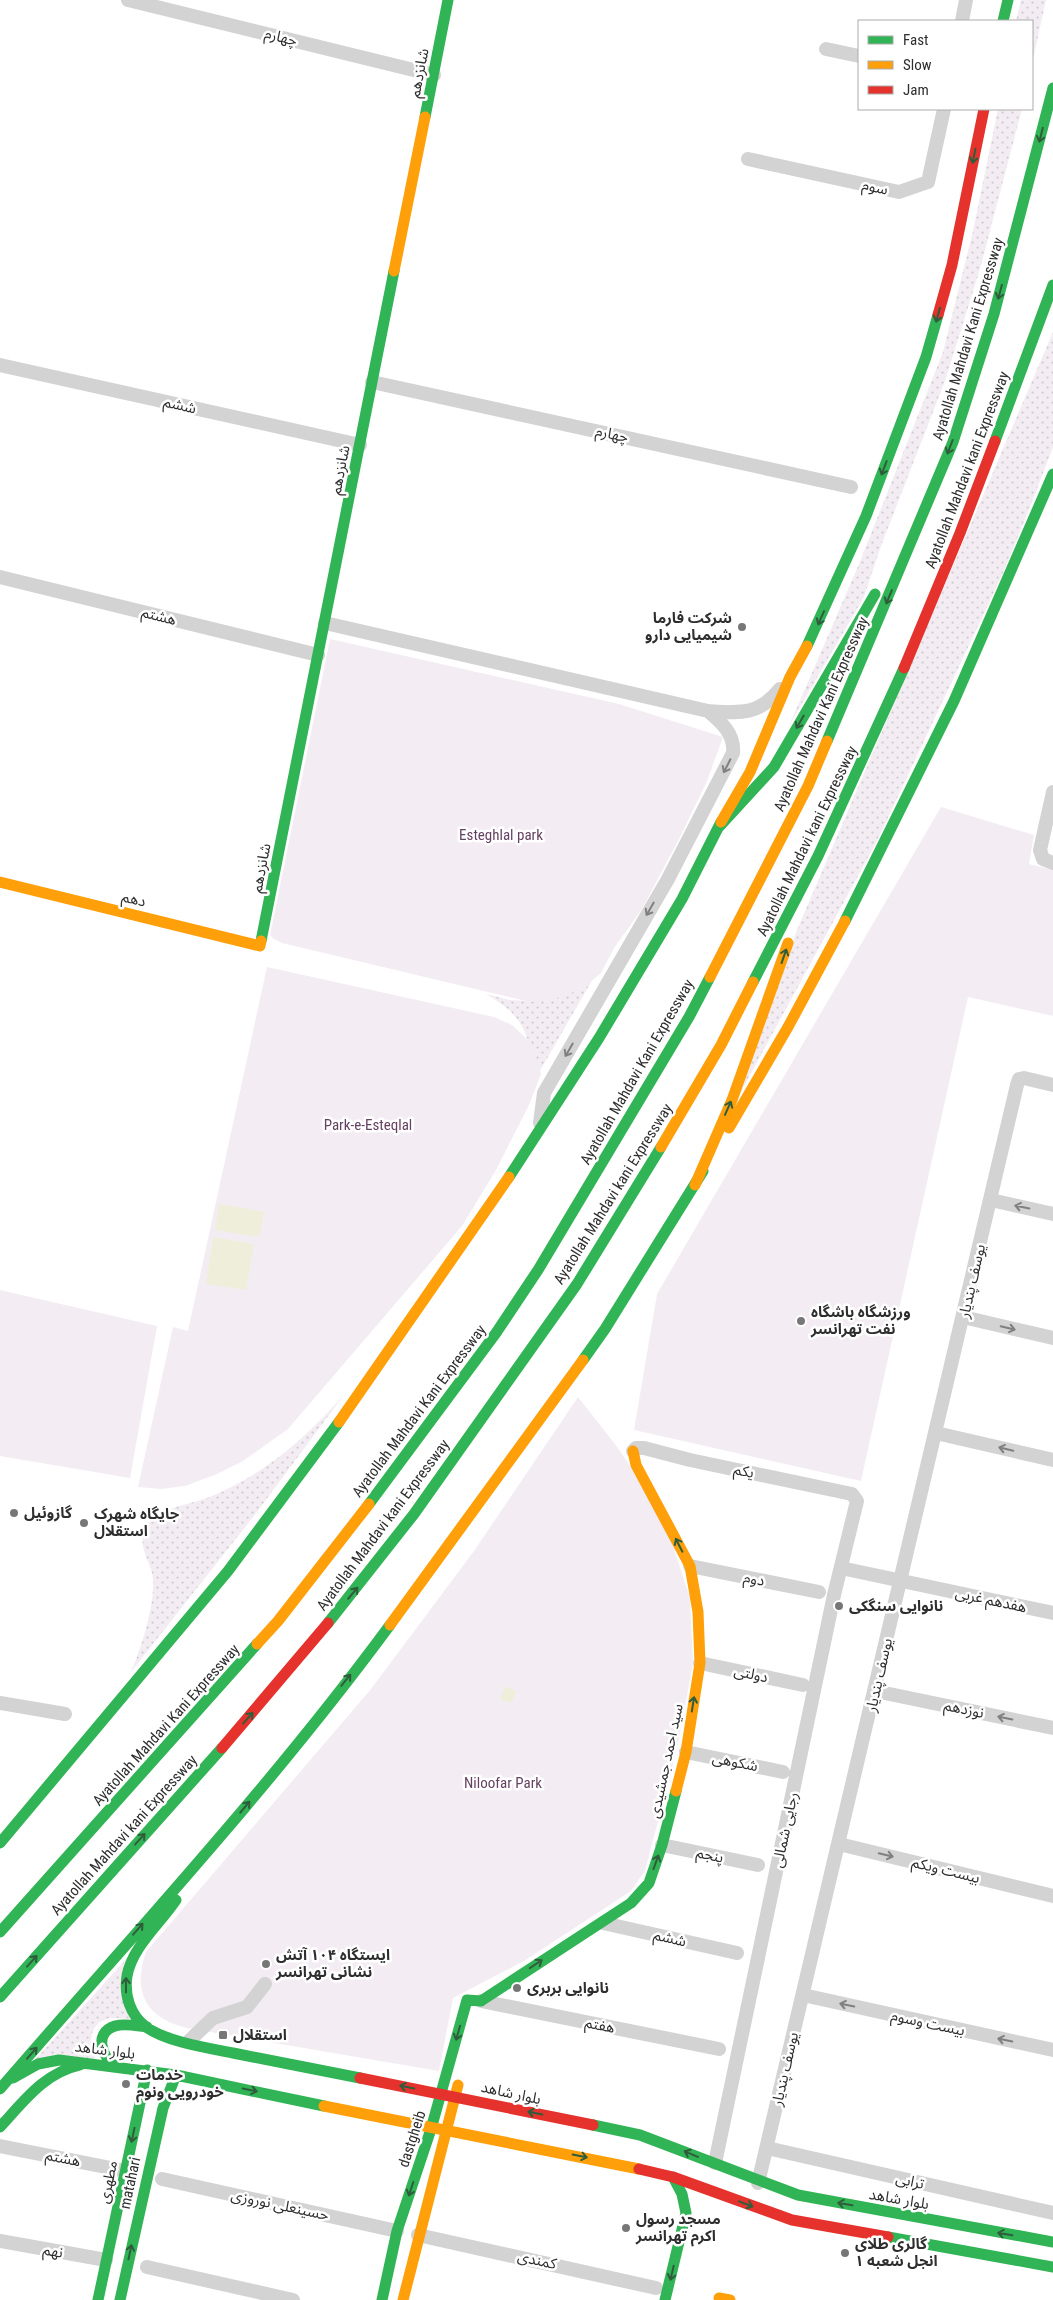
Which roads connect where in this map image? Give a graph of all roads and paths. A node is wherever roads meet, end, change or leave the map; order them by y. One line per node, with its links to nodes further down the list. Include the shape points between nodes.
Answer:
1 (128, 0): 9 (street, چهارم)
2 (448, 0): 9 (main road, شانزدهم)
3 (966, 0): 5 (street)
4 (1008, 0): 6 (main road)
5 (962, 20)
6 (1003, 20)
7 (826, 49): 8 (street)
8 (858, 56)
9 (434, 75): 16 (main road, شانزدهم)
10 (1053, 88): 20 (main road, Ayatollah Mahdavi Kani Expressway, one-way to 20, via 994,314 953,442)
11 (944, 110): 13 (street, سوم, via 928,182 898,192)
12 (984, 110): 24 (main road, one-way to 24, via 952,265 926,357 866,516)
13 (748, 159)
14 (1053, 285): 28 (main road, Ayatollah Mahdavi kani Expressway, via 960,533 893,696)
15 (0, 365): 17 (street, ششم)
16 (372, 382): 17 (main road, شانزدهم); 19 (street, چهارم)
17 (360, 445): 22 (main road, شانزدهم)
18 (1053, 474): 34 (main road, via 1005,589 895,825 795,1016)
19 (851, 487)
20 (910, 547): 27 (main road, one-way to 27, via 881,584 774,766); 63 (main road, Ayatollah Mahdavi Kani Expressway, one-way to 63, via 795,812 689,1017 533,1278 496,1333 278,1621)
21 (0, 577): 23 (street, هشتم)
22 (325, 623): 23 (main road, شانزدهم); 25 (street)
23 (318, 655): 31 (main road, شانزدهم)
24 (790, 677): 25 (street, via 766,703 753,711); 27 (main road, via 750,772)
25 (708, 711): 33 (street, one-way to 33, via 732,737 733,754 668,878 544,1093)
26 (1053, 792): 29 (street, via 1040,850)
27 (718, 828): 33 (main road, via 682,899)
28 (818, 856): 34 (main road, one-way to 28, via 732,1100); 67 (main road, Ayatollah Mahdavi kani Expressway, one-way to 28, via 262,1702 360,1585 414,1514 577,1284 657,1155 721,1045)
29 (1048, 861)
30 (0, 882): 31 (main road, دهم)
31 (260, 946)
32 (1053, 1084): 35 (street, یوسف پندیار, via 1019,1079)
33 (540, 1129): 56 (main road, via 328,1440 228,1570)
34 (694, 1185): 59 (main road, one-way to 34, via 280,1766 388,1628 525,1442 605,1328)
35 (991, 1200): 36 (street, one-way to 35); 37 (street, یوسف پندیار)
36 (1053, 1214)
37 (963, 1317): 38 (street, one-way to 38); 39 (street, یوسف پندیار)
38 (1053, 1338)
39 (936, 1433): 41 (street, one-way to 39); 45 (street, یوسف پندیار)
40 (633, 1451): 42 (street, یکم, via 644,1448); 43 (main road, سید احمد جمشیدی, one-way to 40, via 636,1465)
41 (1053, 1460)
42 (857, 1497): 44 (street, رجایی شمالی)
43 (690, 1566): 46 (street, دوم); 48 (main road, سید احمد جمشیدی, via 698,1612)
44 (841, 1568): 45 (street, هفدهم غربی); 88 (street, رجایی شمالی)
45 (901, 1581): 47 (street, هفدهم غربی); 50 (street, یوسف پندیار)
46 (819, 1592)
47 (1053, 1613)
48 (700, 1663): 49 (street, دولتی); 54 (main road, سید احمد جمشیدی, one-way to 48)
49 (803, 1685)
50 (875, 1691): 53 (street, نوزدهم, one-way to 50); 57 (street, یوسف پندیار)
51 (0, 1703): 52 (street)
52 (65, 1714)
53 (1053, 1728)
54 (686, 1752): 55 (street, شکوهی); 58 (main road, سید احمد جمشیدی)
55 (783, 1772)
56 (0, 1843)
57 (839, 1844): 61 (street, بیست ویکم, one-way to 61); 66 (street, یوسف پندیار)
58 (662, 1845): 60 (street, پنجم); 62 (main road, سید احمد جمشیدی, one-way to 58, via 631,1903 648,1883)
59 (199, 1862): 69 (main road, بلوار شاهد, one-way to 59, via 128,2001 125,1989 127,1974 141,1947); 78 (main road, one-way to 59)
60 (758, 1865)
61 (1053, 1896)
62 (603, 1923): 64 (street, ششم); 68 (main road, سید احمد جمشیدی, one-way to 62, via 573,1938)
63 (0, 1932)
64 (737, 1953)
65 (265, 1984): 70 (street, via 247,2007 213,2018)
66 (803, 1995): 72 (street, بیست وسوم, one-way to 66); 87 (street, یوسف پندیار)
67 (0, 1997)
68 (480, 2005): 71 (street, هفتم); 79 (main road, dastgheib, one-way to 79, via 467,2000)
69 (147, 2028): 70 (main road, بلوار شاهد); 74 (main road, via 115,2026 103,2035 101,2050 104,2058)
70 (188, 2042): 79 (main road, بلوار شاهد, one-way to 70)
71 (719, 2049)
72 (1053, 2050)
73 (91, 2065): 74 (main road, بلوار شاهد); 78 (main road, بلوار شاهد, via 49,2061 38,2064); 83 (main road, via 57,2072)
74 (116, 2067): 75 (main road, بلوار شاهد)
75 (147, 2070): 77 (main road, بلوار شاهد); 81 (main road, مطهری)
76 (461, 2072): 80 (main road, dastgheib)
77 (176, 2074): 82 (main road, matahari); 84 (main road, بلوار شاهد, one-way to 84)
78 (4, 2086)
79 (441, 2094): 80 (main road, بلوار شاهد); 84 (main road, dastgheib)
80 (455, 2096): 85 (main road, dastgheib); 88 (main road, بلوار شاهد, one-way to 80, via 640,2135)
81 (140, 2104): 82 (main road); 89 (main road, مطهری, one-way to 89)
82 (163, 2108): 106 (main road, matahari, one-way to 82)
83 (0, 2127)
84 (431, 2128): 85 (main road, بلوار شاهد); 97 (main road, dastgheib, one-way to 97)
85 (446, 2130): 90 (main road, بلوار شاهد, one-way to 90); 98 (main road, dastgheib)
86 (0, 2146): 89 (street, هشتم)
87 (767, 2148): 92 (street, یوسف پندیار); 95 (street, ترابی)
88 (715, 2164): 92 (main road, بلوار شاهد)
89 (126, 2171): 101 (main road, مطهری)
90 (672, 2177): 93 (main road, بلوار شاهد); 110 (main road, one-way to 110, via 682,2191 686,2213)
91 (162, 2179): 97 (street, حسینعلی نوروزی)
92 (758, 2183): 100 (main road, بلوار شاهد, one-way to 92, via 824,2201)
93 (723, 2196): 94 (main road); 103 (main road, بلوار شاهد, one-way to 103, via 792,2220)
94 (710, 2201)
95 (1053, 2213)
96 (697, 2214): 111 (main road)
97 (397, 2231): 108 (main road, dastgheib)
98 (418, 2235): 104 (street, کمندی); 109 (main road, dastgheib)
99 (0, 2241): 101 (street, نهم)
100 (1053, 2242)
101 (106, 2260): 105 (main road, مطهری)
102 (147, 2267): 107 (street)
103 (1053, 2267)
104 (656, 2288)
105 (98, 2300)
106 (120, 2300)
107 (293, 2300)
108 (382, 2300)
109 (403, 2300)
110 (665, 2300)
111 (675, 2300)

